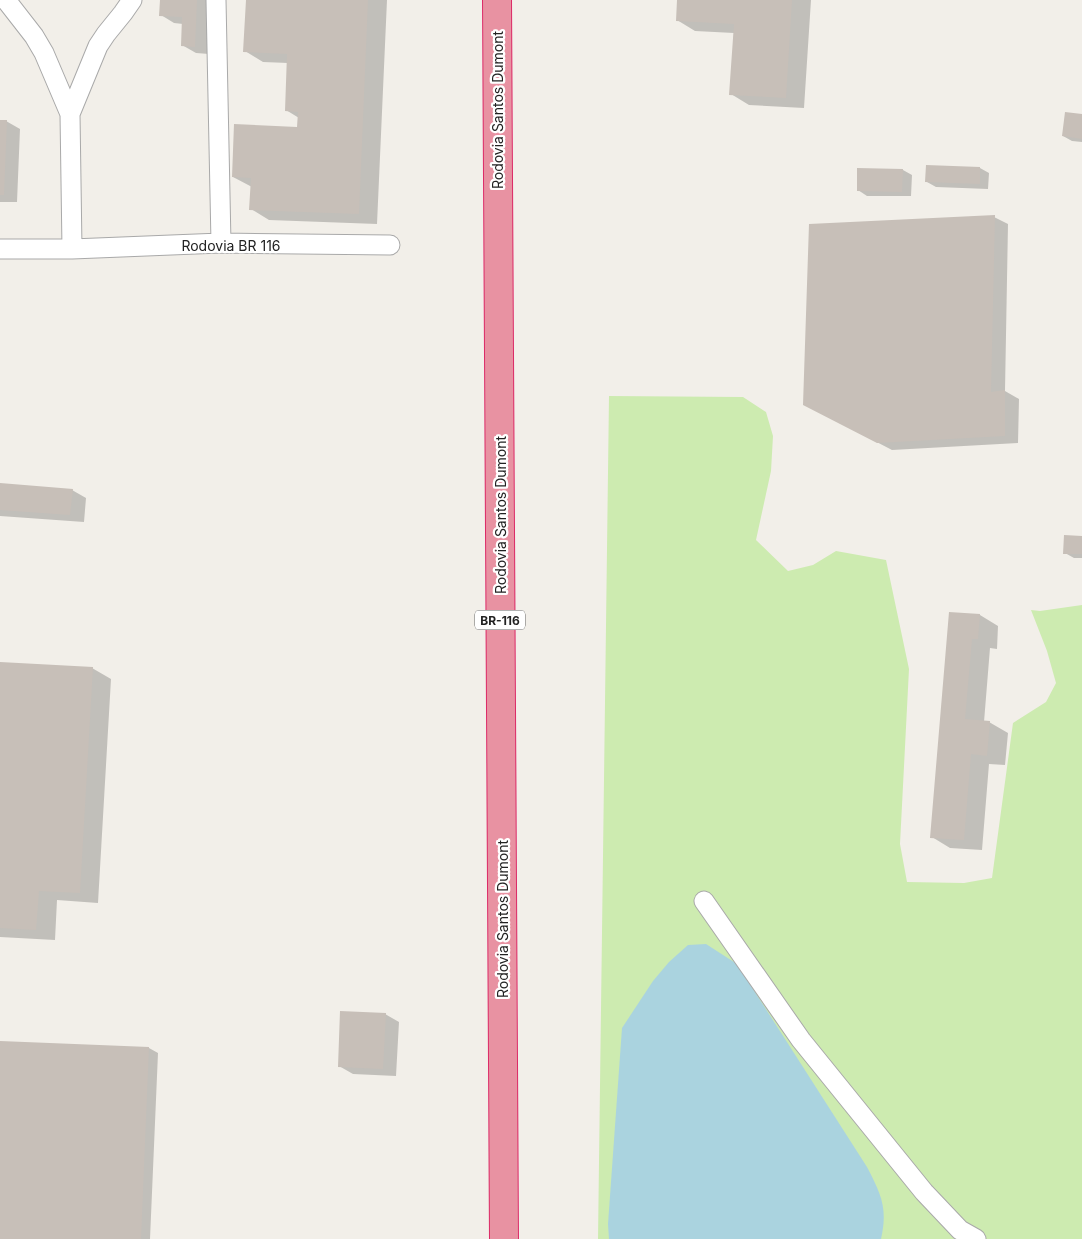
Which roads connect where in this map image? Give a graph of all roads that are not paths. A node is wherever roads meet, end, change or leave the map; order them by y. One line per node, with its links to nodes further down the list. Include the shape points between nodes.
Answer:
1 (6, 0): 5 (street, via 44,53)
2 (132, 0): 5 (street, via 98,46)
3 (216, 0): 6 (street)
4 (496, 0): 11 (highway, Rodovia Santos Dumont / BR-116)
5 (70, 114): 9 (street)
6 (221, 243): 7 (street, Rodovia BR 116); 9 (street, Rodovia BR 116)
7 (390, 245)
8 (0, 249): 9 (street, Rodovia BR 116)
9 (72, 249)
10 (704, 901): 12 (street, via 813,1055 924,1192 960,1230)
11 (504, 1239)
12 (976, 1239)

